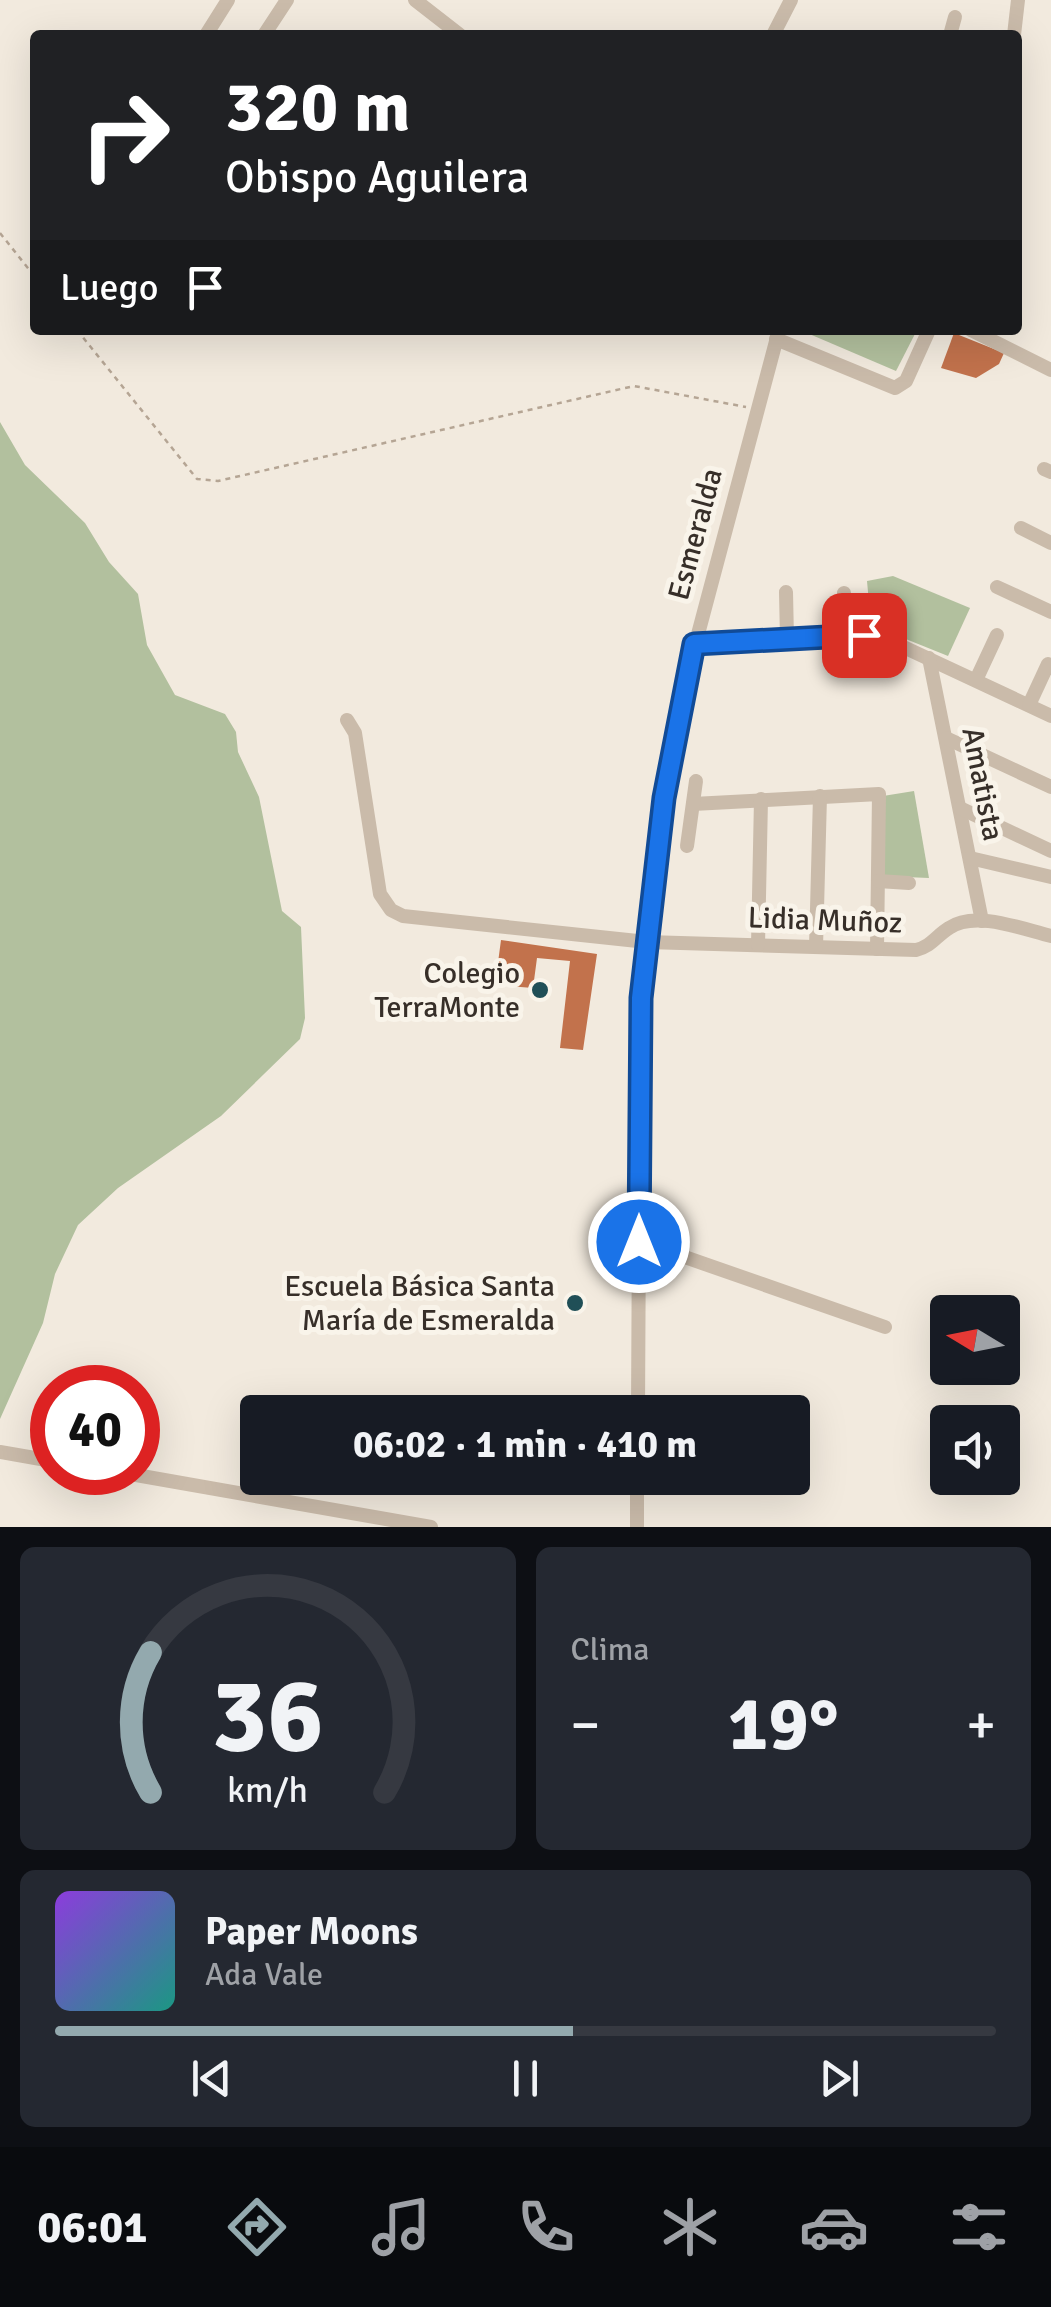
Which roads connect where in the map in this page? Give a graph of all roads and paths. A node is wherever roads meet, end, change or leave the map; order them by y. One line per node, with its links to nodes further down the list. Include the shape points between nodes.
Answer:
1 (228, 0): 8 (street)
2 (287, 0): 9 (street)
3 (415, 0): 6 (street)
4 (791, 0): 11 (street)
5 (1018, 0): 13 (street)
6 (433, 6): 10 (street)
7 (955, 16): 12 (street)
8 (209, 30)
9 (267, 30)
10 (455, 30)
11 (775, 30)
12 (951, 30)
13 (1015, 30)
14 (0, 233): 15 (path)
15 (30, 271)
16 (81, 335): 22 (path, via 197,479 218,481 634,386)
17 (778, 335): 22 (street, Esmeralda)
18 (780, 335): 19 (street, via 895,388 906,381)
19 (928, 335)
20 (981, 335): 21 (street)
21 (1051, 370)
22 (758, 409): 32 (street, Esmeralda)
23 (1022, 528): 24 (street)
24 (1051, 543)
25 (997, 587): 28 (street)
26 (786, 592): 31 (street)
27 (844, 593): 29 (street)
28 (1051, 612)
29 (846, 636): 31 (street); 33 (street, via 882,637)
30 (997, 636): 35 (street)
31 (787, 639): 32 (street)
32 (694, 644): 54 (street, Esmeralda, via 670,760)
33 (929, 658): 35 (street); 39 (street, Amatista)
34 (1048, 664): 36 (street)
35 (976, 680): 36 (street)
36 (1029, 705): 37 (street)
37 (1051, 716)
38 (347, 720): 54 (street, Lidia Muñoz, via 355,733 380,894 391,910)
39 (946, 738): 41 (street); 45 (street, Amatista)
40 (696, 781): 44 (street)
41 (1051, 788)
42 (820, 796): 43 (street); 50 (street, via 879,794); 56 (street)
43 (761, 799): 44 (street); 55 (street)
44 (693, 804): 46 (street)
45 (960, 808): 47 (street); 48 (street, Amatista)
46 (686, 846)
47 (1051, 851)
48 (970, 858): 49 (street); 52 (street, Amatista)
49 (1051, 877)
50 (878, 880): 51 (street); 57 (street)
51 (910, 883)
52 (982, 921): 53 (street); 57 (street, Lidia Muñoz, via 948,928 928,947)
53 (1051, 936)
54 (647, 942): 55 (street, Lidia Muñoz); 58 (street, Esmeralda)
55 (758, 946): 56 (street, Lidia Muñoz)
56 (816, 947): 57 (street, Lidia Muñoz)
57 (877, 949)
58 (639, 1242): 59 (street); 60 (street, Esmeralda)
59 (885, 1327)
60 (638, 1395)
61 (0, 1452): 62 (street)
62 (30, 1457)
63 (160, 1479): 65 (street)
64 (637, 1495): 66 (street)
65 (431, 1527)
66 (637, 1527)

